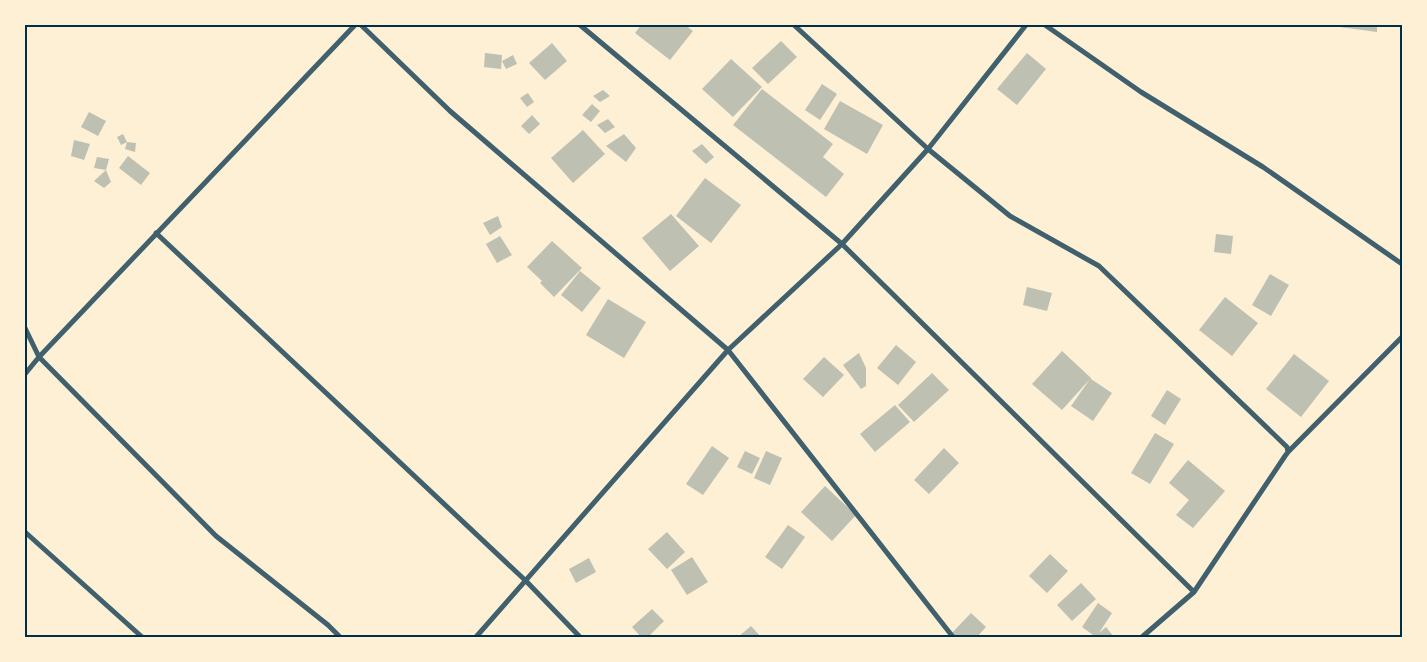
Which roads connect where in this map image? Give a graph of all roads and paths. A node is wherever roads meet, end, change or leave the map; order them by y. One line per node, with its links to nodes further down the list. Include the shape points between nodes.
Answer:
1 (355, 25): 8 (street)
2 (361, 25): 13 (street, via 450,112)
3 (580, 25): 9 (street)
4 (794, 25): 7 (street)
5 (1026, 25): 7 (street)
6 (1045, 25): 10 (street, via 1142,92 1263,167)
7 (928, 149): 9 (street); 16 (street, via 1010,216 1098,266 1287,447)
8 (156, 233): 14 (street); 18 (street)
9 (842, 244): 13 (street); 19 (street)
10 (1402, 264)
11 (25, 328): 14 (street)
12 (1402, 337): 16 (street)
13 (728, 350): 18 (street); 24 (street)
14 (39, 357): 15 (street); 21 (street, via 216,536)
15 (25, 374)
16 (1288, 452): 19 (street)
17 (25, 532): 20 (street)
18 (526, 581): 22 (street); 23 (street)
19 (1194, 592): 25 (street)
20 (142, 637)
21 (340, 637)
22 (476, 637)
23 (580, 637)
24 (953, 637)
25 (1142, 637)

